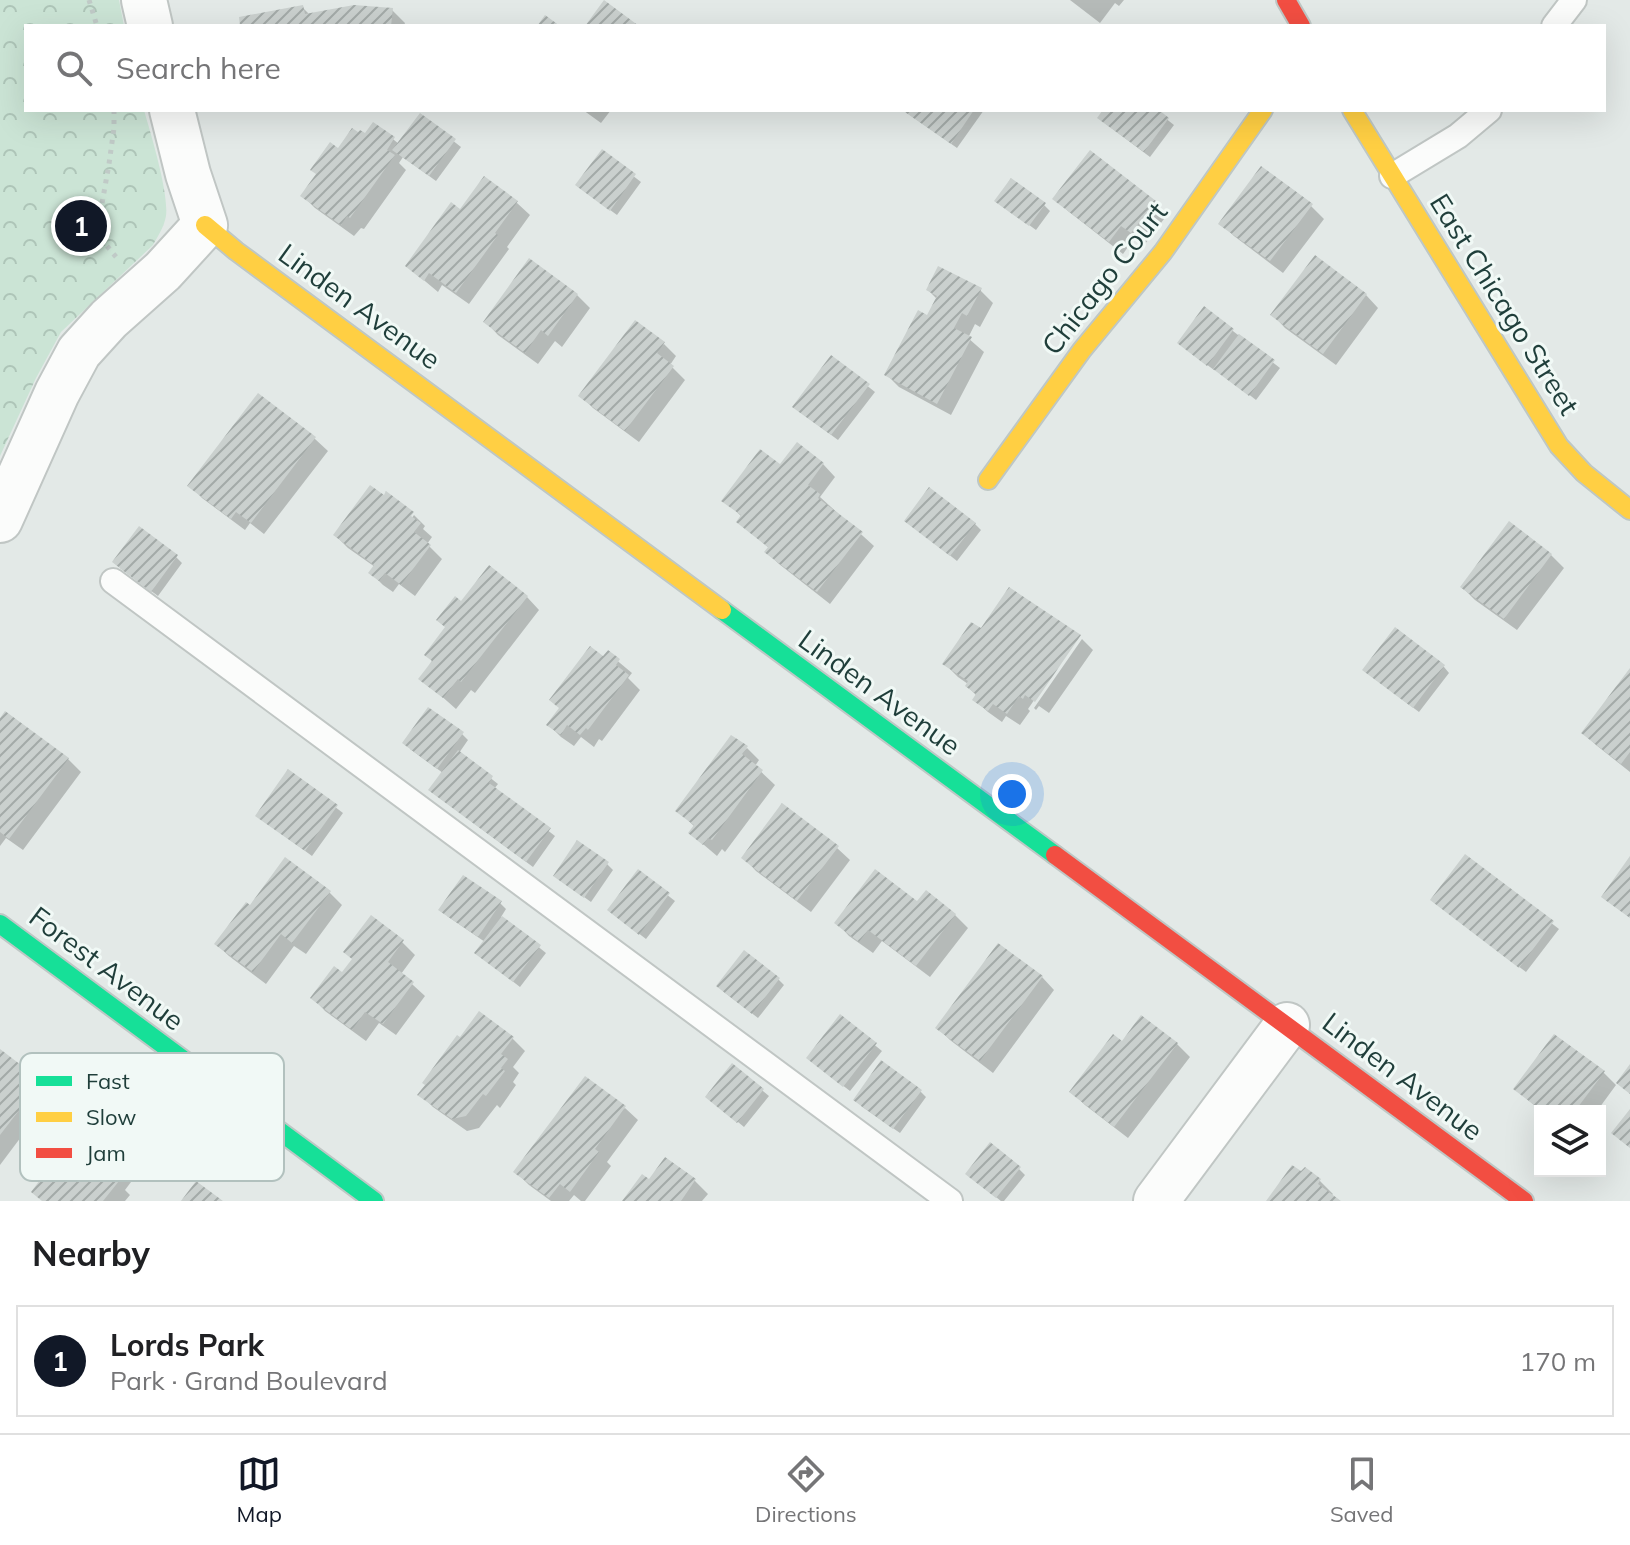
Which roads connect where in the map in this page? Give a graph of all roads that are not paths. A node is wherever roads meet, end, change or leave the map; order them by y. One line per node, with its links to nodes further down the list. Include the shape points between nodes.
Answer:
1 (144, 0): 4 (street)
2 (1286, 0): 5 (street)
3 (1574, 0): 6 (lane)
4 (150, 24)
5 (1300, 24)
6 (1556, 24)
7 (172, 112): 12 (street)
8 (1262, 112): 13 (street, Chicago Court, via 1163,252 1082,350)
9 (1353, 112): 11 (street, East Chicago Street)
10 (1487, 112): 11 (lane)
11 (1392, 176): 14 (street, East Chicago Street, via 1559,446 1588,479)
12 (205, 225): 15 (street, via 79,352); 18 (street, Linden Avenue)
13 (988, 480)
14 (1630, 510)
15 (0, 520)
16 (113, 581): 22 (lane)
17 (0, 924): 19 (street, Forest Avenue)
18 (1287, 1025): 23 (street); 24 (street, Linden Avenue)
19 (174, 1053)
20 (284, 1134): 21 (street, Forest Avenue)
21 (374, 1201)
22 (950, 1201)
23 (1156, 1201)
24 (1524, 1201)

